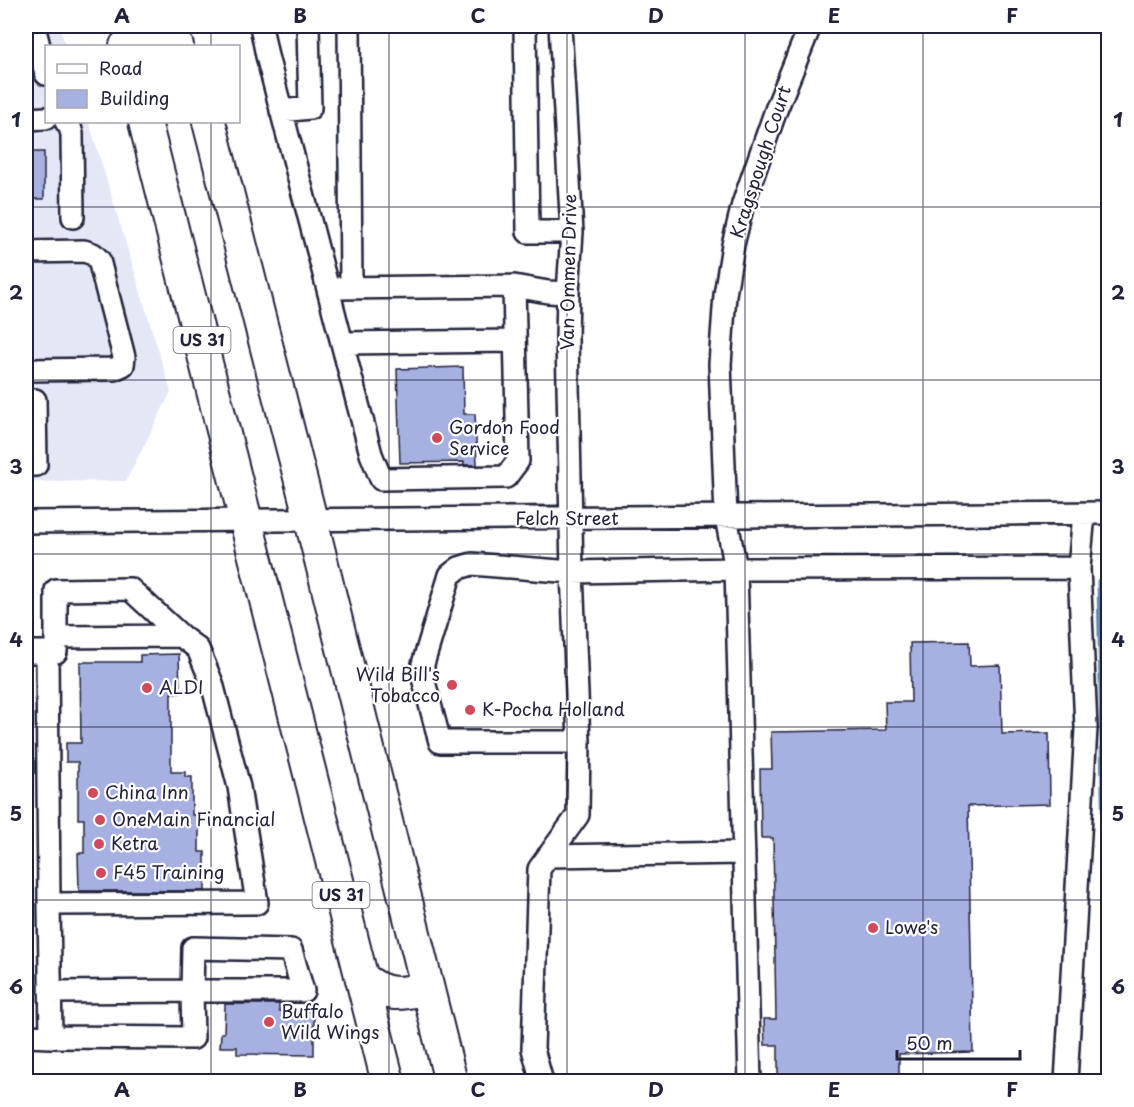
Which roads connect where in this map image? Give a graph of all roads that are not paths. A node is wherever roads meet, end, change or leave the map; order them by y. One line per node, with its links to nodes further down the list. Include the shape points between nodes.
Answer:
1 (34, 26): 12 (street)
2 (183, 26): 11 (highway)
3 (261, 26): 13 (street)
4 (308, 26): 13 (street, via 310,108)
5 (350, 26): 24 (street)
6 (525, 26): 20 (street, via 528,232)
7 (560, 26): 20 (street, Van Ommen Drive)
8 (810, 26): 33 (street, Kragspough Court, via 772,120 733,245 720,364)
9 (124, 39): 10 (highway, via 157,39)
10 (175, 45)
11 (189, 45)
12 (45, 70)
13 (281, 111): 23 (street)
14 (26, 118): 15 (street)
15 (45, 118)
16 (67, 123): 19 (street, via 72,134)
17 (145, 123): 36 (highway, US 31)
18 (209, 123): 35 (highway)
19 (73, 217)
20 (572, 232): 25 (street, Van Ommen Drive)
21 (26, 252): 28 (street, via 84,252 99,260 124,357 123,365 114,369)
22 (514, 285): 24 (street); 25 (street); 26 (street)
23 (327, 288): 24 (street); 27 (street)
24 (351, 288)
25 (568, 293): 34 (street, Van Ommen Drive)
26 (515, 341): 27 (street); 27 (street, via 518,461 506,477 381,478)
27 (342, 344)
28 (26, 370)
29 (26, 400): 30 (street, via 35,400 36,465)
30 (26, 465)
31 (1108, 513): 32 (street, Felch Street)
32 (1084, 514): 33 (street, Felch Street); 38 (street)
33 (726, 518): 34 (street, Felch Street); 39 (street, Kragspough Court)
34 (570, 519): 35 (street, Felch Street); 40 (street, Van Ommen Drive)
35 (311, 520): 36 (street, Felch Street); 49 (highway)
36 (248, 521): 37 (street, Felch Street); 48 (highway, US 31)
37 (26, 522)
38 (1079, 568): 39 (street); 58 (street, via 1086,729)
39 (736, 569): 40 (street); 45 (street, Kragspough Court)
40 (572, 572): 44 (street, Van Ommen Drive); 44 (street, via 472,564 459,568 450,575 423,664 423,678 440,742)
41 (181, 636): 42 (street); 42 (street, via 130,589 56,590); 47 (street, via 198,649 212,683 239,787 257,903)
42 (52, 644): 43 (street); 47 (street)
43 (26, 652)
44 (579, 742): 46 (street, Van Ommen Drive, via 578,814)
45 (744, 853): 46 (street); 57 (street, Kragspough Court)
46 (548, 856): 56 (street, Van Ommen Drive, via 539,869 533,1049)
47 (49, 904): 50 (street)
48 (362, 978): 49 (highway, via 393,994); 54 (highway, US 31)
49 (427, 988): 55 (highway)
50 (50, 992): 51 (street); 53 (street)
51 (192, 992): 51 (street, via 270,991 303,991 291,950 193,948); 53 (street, via 193,1038)
52 (26, 1036): 53 (street)
53 (51, 1037)
54 (388, 1082)
55 (451, 1082)
56 (542, 1082)
57 (750, 1082)
58 (1066, 1082)

